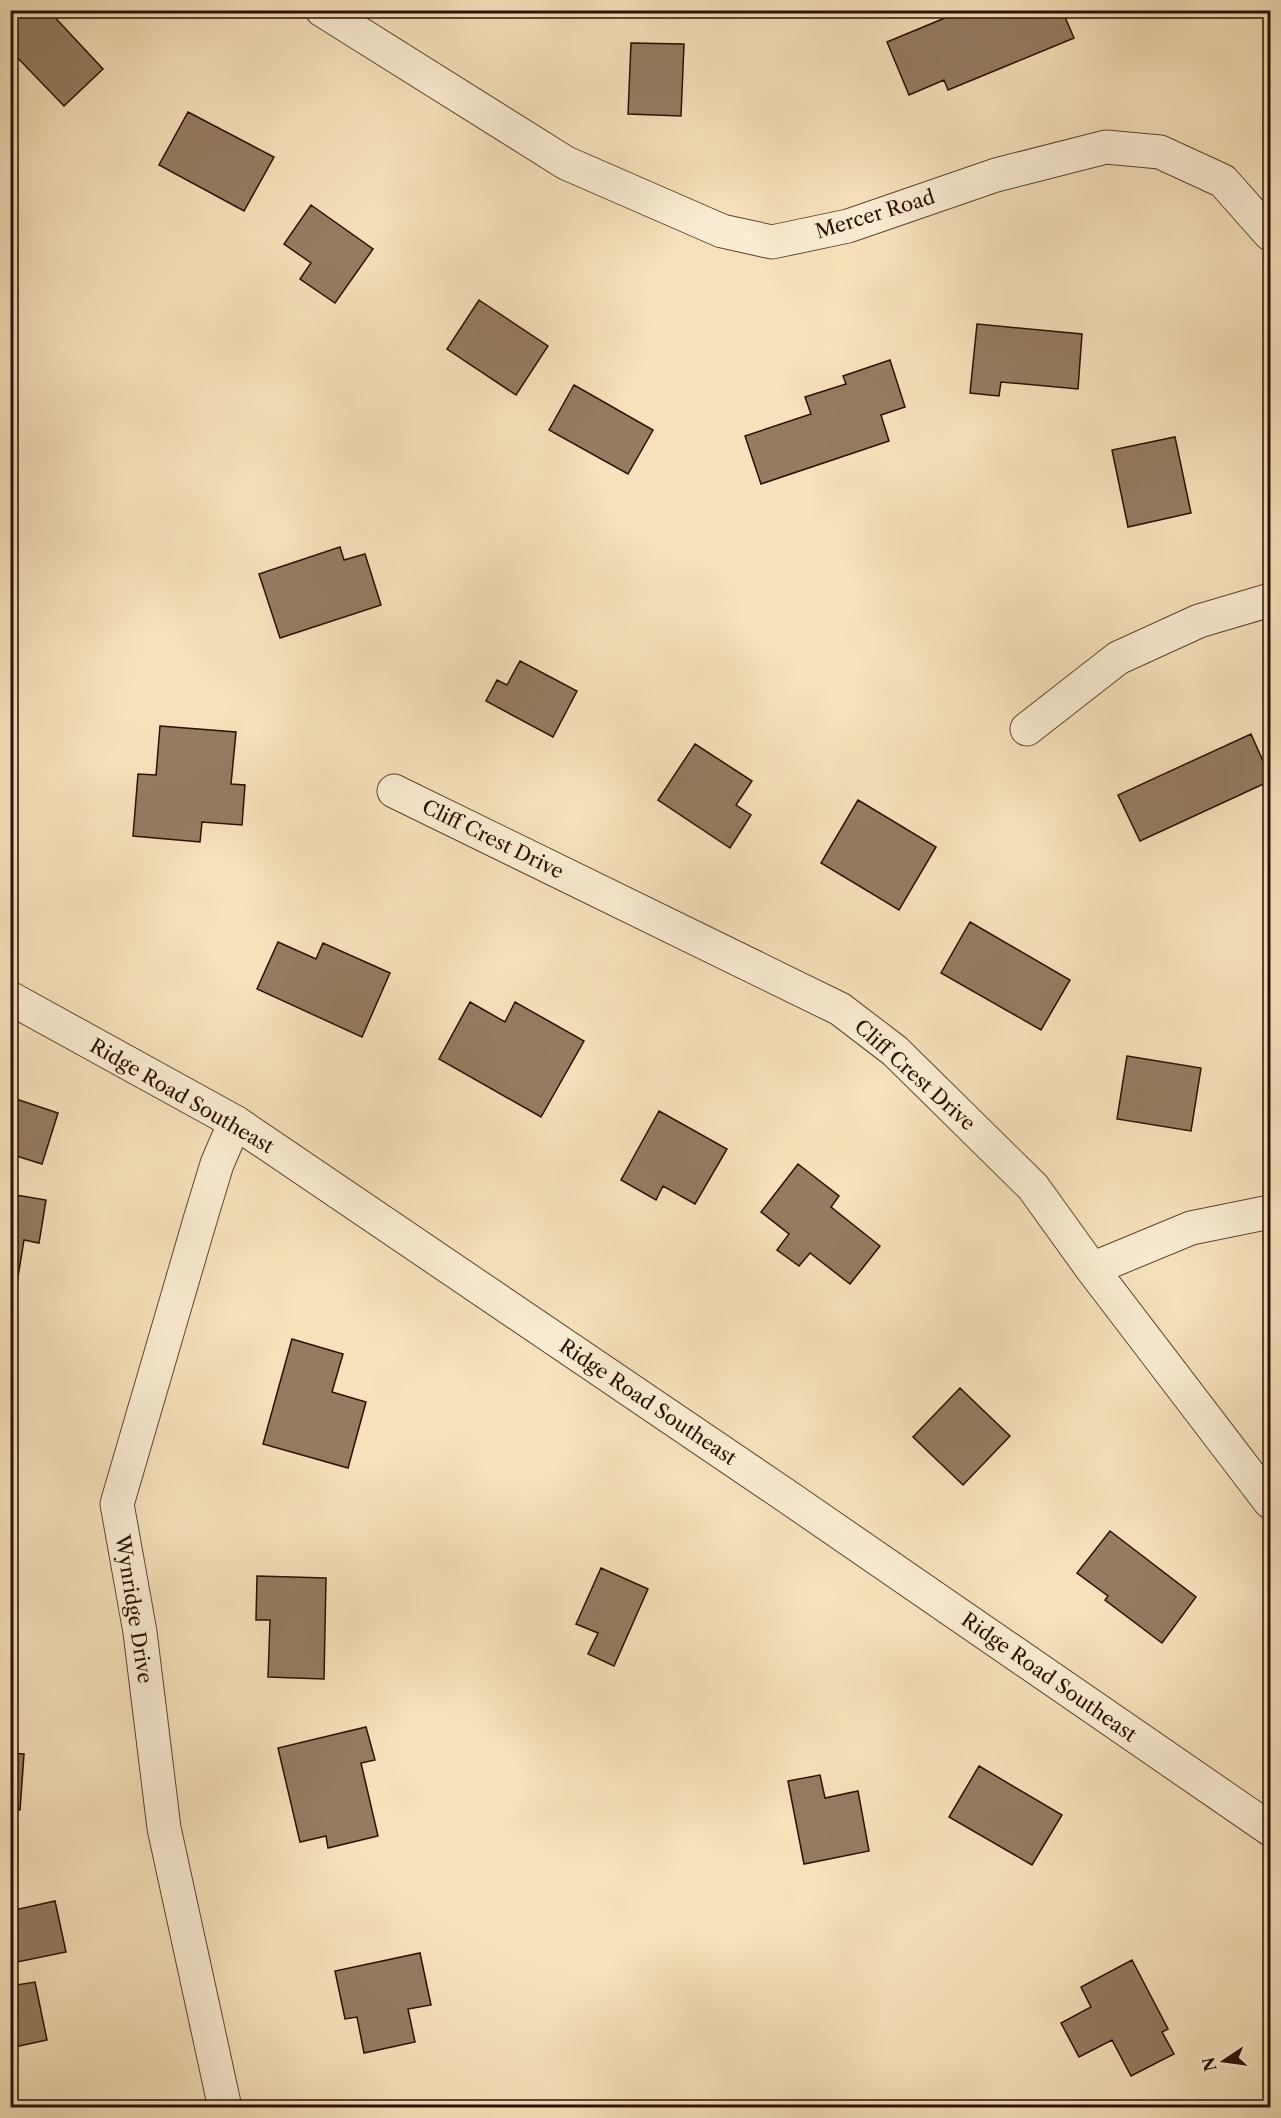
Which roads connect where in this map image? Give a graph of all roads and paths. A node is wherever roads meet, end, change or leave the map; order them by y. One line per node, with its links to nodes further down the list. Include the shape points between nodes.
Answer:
1 (322, 10): 2 (street, Mercer Road, via 566,163 722,231 772,242 848,226 996,175 1106,147 1160,152 1223,181)
2 (1270, 234)
3 (1270, 600): 4 (street, via 1200,621 1118,658)
4 (1028, 729)
5 (394, 791): 9 (street, Cliff Crest Drive, via 840,1009 895,1051 1034,1187)
6 (10, 998): 7 (street, Ridge Road Southeast)
7 (235, 1122): 11 (street, Ridge Road Southeast); 12 (street, Wynridge Drive, via 210,1187 117,1504 140,1632 164,1828)
8 (1270, 1212): 9 (street, via 1191,1228)
9 (1092, 1269): 10 (street, Cliff Crest Drive)
10 (1270, 1502)
11 (1270, 1829)
12 (225, 2108)

